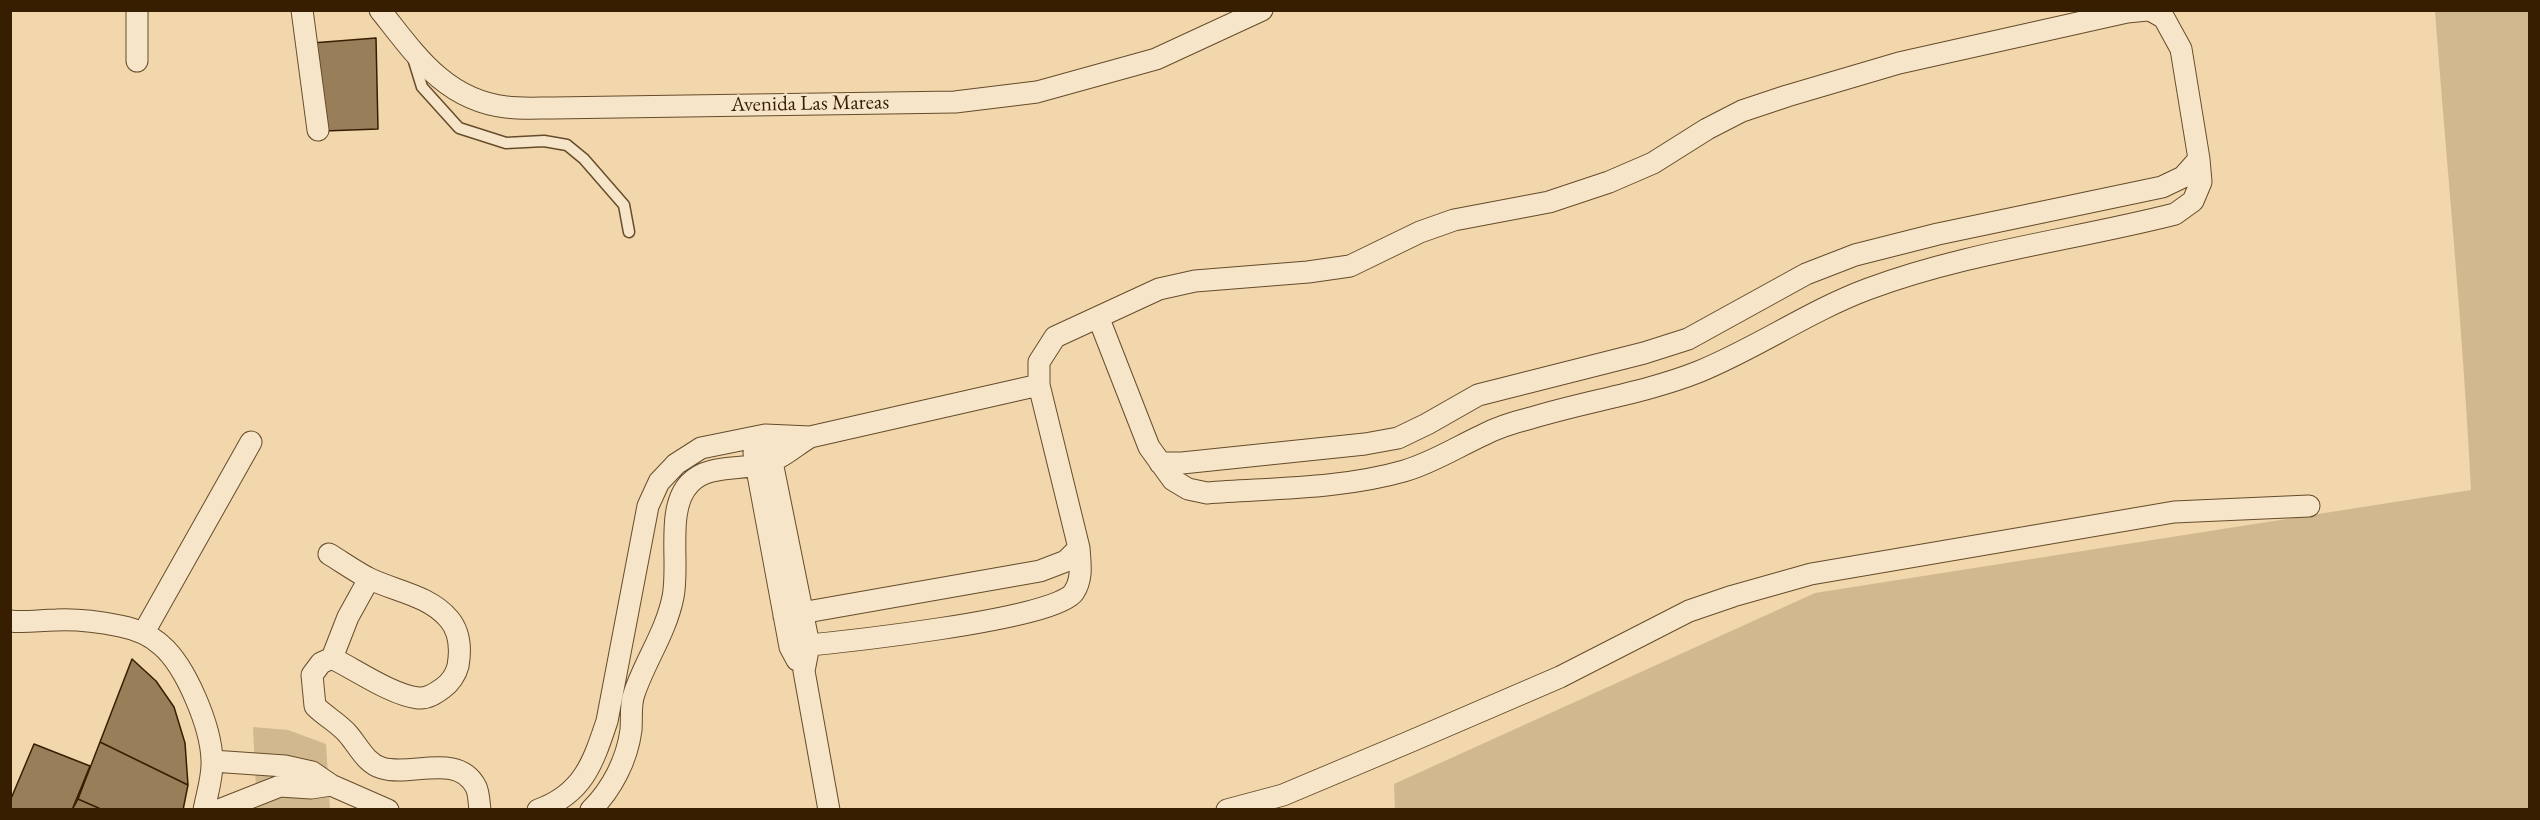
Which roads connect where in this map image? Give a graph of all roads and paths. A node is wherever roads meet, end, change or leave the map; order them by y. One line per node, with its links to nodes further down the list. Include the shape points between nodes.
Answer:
1 (137, 10): 7 (street)
2 (302, 10): 8 (street)
3 (380, 10): 6 (street, Avenida Las Mareas)
4 (1262, 10): 6 (street, Avenida Las Mareas, via 1156,58 1037,92 955,102 504,107 445,84)
5 (2148, 10): 9 (street, via 2164,18 2181,49); 11 (street, via 1899,63 1786,96 1742,111 1653,163 1609,182 1549,202 1454,220 1419,232 1350,266 1195,281 1159,289)
6 (411, 49): 10 (lane, via 422,87 459,128 506,143 544,141 567,145 624,205)
7 (137, 61)
8 (318, 130)
9 (2199, 159): 12 (street, via 2182,177 2163,186 1855,255 1806,274); 13 (street, via 2201,182 2193,201 2175,214 1942,265 1877,286 1826,307)
10 (629, 232)
11 (1099, 319): 14 (street, via 1055,337 1039,362); 19 (street, via 1149,447)
12 (1688, 339): 13 (street); 19 (street, via 1478,395 1398,438 1343,447)
13 (1697, 372): 19 (street, via 1531,418 1485,434 1432,461 1379,477 1207,493 1188,489 1173,480)
14 (1039, 385): 16 (street); 21 (street)
15 (758, 436): 16 (street); 18 (street); 35 (street, via 701,448 676,464 659,482 648,506 607,721 596,755 583,780 561,800)
16 (810, 436): 18 (street)
17 (251, 442): 26 (street)
18 (764, 463): 24 (street); 36 (street, via 709,472 690,482 679,497 674,520 677,554 673,596 662,632 632,697 630,731 621,768)
19 (1160, 463)
20 (2309, 506): 38 (street, via 2174,512 1811,574 1689,610 1560,676 1409,742 1283,795)
21 (1079, 548): 24 (street, via 1066,561 1040,571); 27 (street, via 1081,572 1073,594 1058,604 944,627)
22 (329, 555): 23 (street)
23 (369, 579): 28 (street); 28 (street, via 438,608 450,620 461,653 457,670 447,685 420,699 400,693)
24 (793, 615): 27 (street)
25 (10, 621): 26 (street, via 104,623)
26 (144, 632): 29 (street, via 162,646 199,705)
27 (799, 646): 37 (street)
28 (332, 658): 34 (street, via 321,663 312,675 315,706 345,731 368,761 382,768 448,768 465,773 477,788)
29 (212, 762): 30 (street, via 285,766 312,772); 31 (street)
30 (331, 785): 32 (street, via 280,786); 33 (street)
31 (204, 810)
32 (219, 810)
33 (388, 810)
34 (480, 810)
35 (538, 810)
36 (591, 810)
37 (829, 810)
38 (1227, 810)

